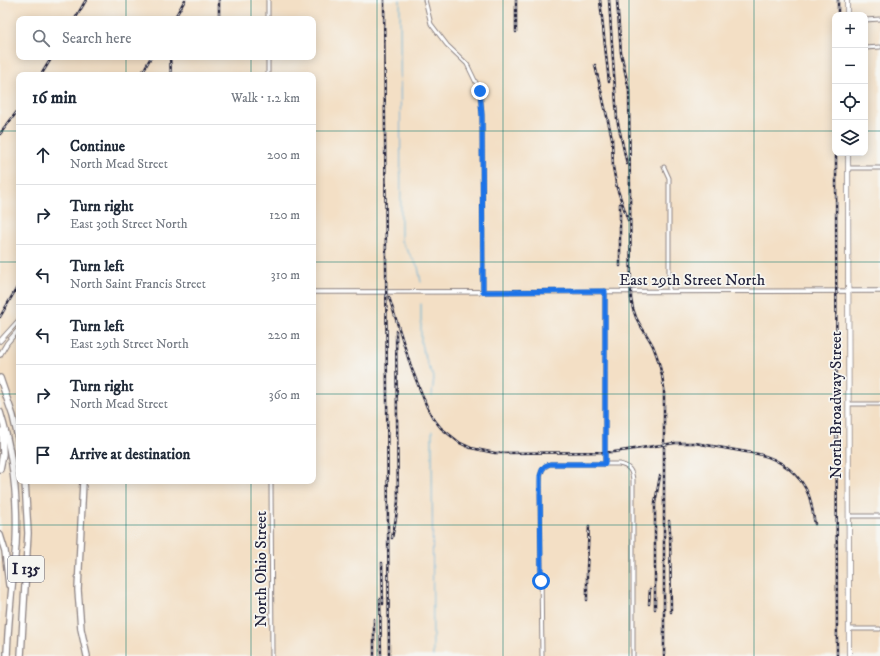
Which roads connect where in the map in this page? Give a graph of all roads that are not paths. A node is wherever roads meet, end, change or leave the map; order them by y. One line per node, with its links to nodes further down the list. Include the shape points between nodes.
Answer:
1 (268, 0): 5 (street)
2 (425, 0): 21 (street, via 431,24 446,45 467,64 480,91)
3 (847, 0): 4 (main road)
4 (847, 12)
5 (268, 16)
6 (868, 20): 7 (street)
7 (880, 20)
8 (880, 47): 9 (street)
9 (868, 48)
10 (268, 60): 11 (street)
11 (268, 72)
12 (848, 156): 14 (main road, North Broadway Street)
13 (664, 167): 17 (street, via 669,178)
14 (848, 168): 15 (street); 18 (main road, North Broadway Street)
15 (880, 168)
16 (605, 291): 17 (street, East 29th Street North); 21 (street, East 29th Street North); 31 (street)
17 (669, 291): 18 (street, East 29th Street North)
18 (848, 291): 19 (street, East 29th Street North); 27 (main road, North Broadway Street)
19 (880, 291)
20 (316, 292): 21 (street, East 29th Street North)
21 (483, 292)
22 (16, 323): 24 (street)
23 (16, 332): 25 (street)
24 (0, 341)
25 (0, 355)
26 (1, 377): 30 (highway)
27 (848, 404): 28 (street); 36 (main road, North Broadway Street)
28 (880, 404)
29 (0, 414): 32 (highway, via 3,454); 39 (highway, I 135, via 13,468 16,513)
30 (16, 429)
31 (605, 464): 46 (street, via 550,464 544,467 540,476); 47 (street, via 627,466 633,480)
32 (0, 469)
33 (25, 484): 43 (highway, I 135, via 28,533)
34 (83, 484): 44 (highway, via 78,590 81,629)
35 (271, 484): 45 (street, North Ohio Street)
36 (849, 516): 37 (street); 40 (main road, North Broadway Street)
37 (880, 516)
38 (0, 535): 39 (highway, via 9,580)
39 (10, 608): 42 (highway, I 135)
40 (849, 629): 41 (street); 48 (main road, North Broadway Street)
41 (880, 629)
42 (7, 656)
43 (21, 656)
44 (87, 656)
45 (272, 656)
46 (542, 656)
47 (633, 656)
48 (849, 656)

